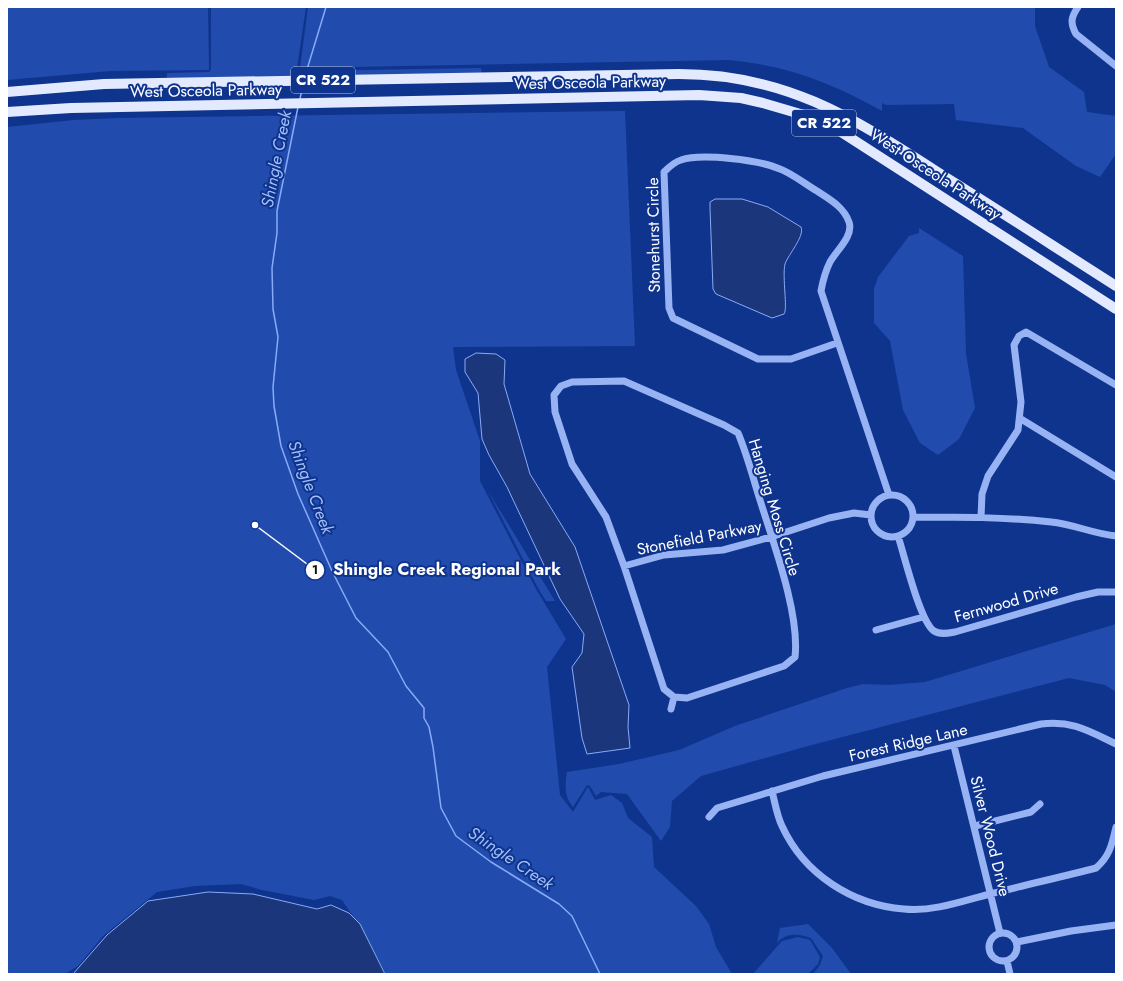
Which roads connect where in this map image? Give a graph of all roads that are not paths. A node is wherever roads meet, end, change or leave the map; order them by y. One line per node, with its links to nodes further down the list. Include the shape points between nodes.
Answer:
1 (1078, 7): 2 (street, via 1072,16 1072,27 1076,34)
2 (1116, 66)
3 (7, 92): 5 (main road, West Osceola Parkway / CR 522, via 73,85 700,74 730,76 780,88 821,103 886,139)
4 (7, 112): 6 (main road, West Osceola Parkway / CR 522, via 72,108 699,95 740,98 814,118 854,139)
5 (1116, 286)
6 (1116, 309)
7 (837, 343): 7 (street, Stonehurst Circle, via 821,291 831,261 848,235 850,223 836,203 780,169 748,160 718,157 682,159 672,164 664,172 669,308 673,318 758,359 791,359); 11 (street, Stonehurst Circle)
8 (1116, 385): 9 (street, via 1026,332 1019,336 1014,345 1021,402)
9 (1020, 419): 10 (street); 14 (street, via 1018,430 988,476 982,494)
10 (1116, 477)
11 (888, 495): 12 (street, via 876,502); 13 (street, via 896,495 907,502 912,508)
12 (871, 515): 15 (street, via 877,531 889,537); 17 (street, Stonefield Parkway, via 854,513 829,518)
13 (913, 517): 14 (street); 15 (street, via 908,529)
14 (981, 517): 16 (street, via 1052,522)
15 (898, 536): 20 (street, Fernwood Drive)
16 (1116, 536)
17 (772, 537): 18 (street, Stonefield Parkway, via 722,550 664,555); 18 (street, Hanging Moss Circle, via 738,433 724,424 624,381 572,382 561,386 554,395 555,412 561,434 572,464 606,517); 22 (street, Hanging Moss Circle, via 797,641 795,656 784,666 687,698)
18 (624, 566): 22 (street, Hanging Moss Circle, via 664,689)
19 (1116, 592): 20 (street, Fernwood Drive, via 1098,592 1076,597 944,634 934,631)
20 (923, 617): 21 (street)
21 (876, 630)
22 (674, 697): 23 (street)
23 (671, 709)
24 (1116, 744): 25 (street, Forest Ridge Lane, via 1075,725 1058,722)
25 (954, 746): 26 (street, Forest Ridge Lane, via 823,776); 29 (street, Silver Wood Drive)
26 (772, 791): 28 (street, Forest Ridge Lane, via 717,808); 31 (street, via 782,826 799,854 820,876 847,894 867,902 905,910 934,908)
27 (1040, 804): 29 (street, via 1030,812)
28 (709, 818)
29 (974, 826): 31 (street, Silver Wood Drive)
30 (1116, 827): 31 (street, via 1111,851 1105,861 1096,868)
31 (991, 894): 33 (street, Silver Wood Drive)
32 (1116, 926): 34 (street, via 1071,931)
33 (1000, 933): 34 (street, via 1012,936); 35 (street, via 990,942 989,950 996,959)
34 (1017, 942): 35 (street, via 1016,954)
35 (1007, 961): 36 (street)
36 (1010, 974)

